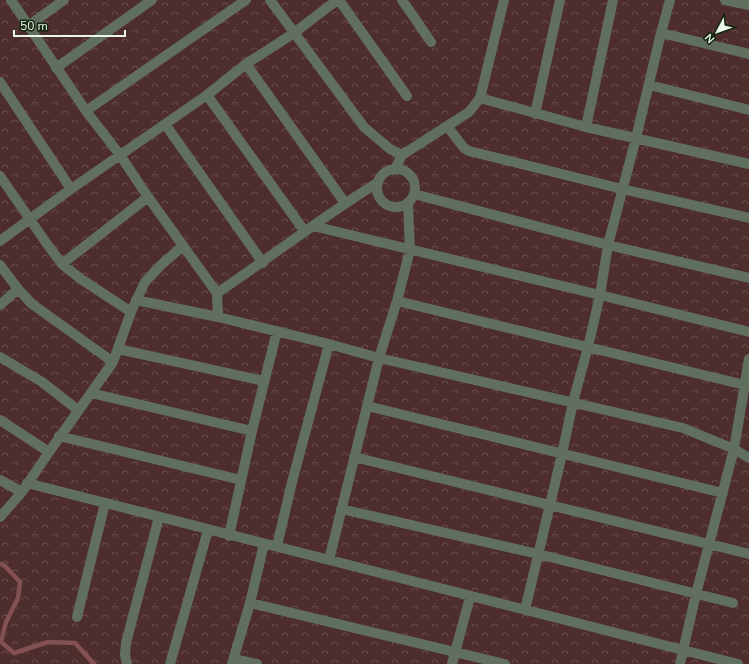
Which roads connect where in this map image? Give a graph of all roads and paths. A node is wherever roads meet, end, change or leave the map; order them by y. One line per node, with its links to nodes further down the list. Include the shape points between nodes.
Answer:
1 (10, 0): 14 (street)
2 (64, 0): 14 (street)
3 (152, 0): 20 (street)
4 (246, 0): 27 (street)
5 (270, 0): 15 (street)
6 (338, 0): 15 (street); 24 (street)
7 (402, 0): 17 (street)
8 (504, 0): 25 (street)
9 (560, 0): 28 (street)
10 (613, 0): 31 (street)
11 (670, 0): 16 (street)
12 (725, 0): 13 (street)
13 (749, 5)
14 (28, 26): 20 (street)
15 (294, 32): 19 (street); 34 (street, via 364,127 390,150)
16 (661, 33): 18 (street); 22 (street)
17 (431, 42)
18 (749, 54)
19 (246, 64): 23 (street); 43 (street)
20 (56, 68): 27 (street)
21 (0, 82): 40 (street)
22 (649, 85): 26 (street); 32 (street)
23 (207, 95): 29 (street); 47 (street)
24 (407, 96)
25 (480, 98): 28 (street); 30 (street, via 469,112)
26 (749, 110)
27 (86, 111): 33 (street)
28 (535, 114): 31 (street)
29 (165, 124): 33 (street); 52 (street)
30 (447, 126): 34 (street); 39 (street, via 469,151)
31 (586, 127): 32 (street)
32 (636, 138): 35 (street); 39 (street)
33 (120, 155): 40 (street); 42 (street)
34 (402, 155): 36 (street)
35 (749, 164)
36 (395, 168): 38 (street, via 379,177); 41 (street, via 411,176)
37 (0, 176): 46 (street)
38 (377, 183): 43 (street); 44 (street, via 378,196 388,206 402,206)
39 (622, 189): 45 (street); 49 (street)
40 (71, 190): 46 (street)
41 (414, 194): 44 (street); 49 (street)
42 (148, 197): 50 (street); 53 (street)
43 (345, 202): 47 (street)
44 (408, 203): 51 (street)
45 (749, 218)
46 (30, 220): 48 (street); 53 (street)
47 (309, 229): 51 (street); 52 (street)
48 (0, 241)
49 (608, 245): 55 (street); 58 (street)
50 (182, 246): 57 (street); 59 (street, via 145,282)
51 (410, 250): 58 (street); 60 (street)
52 (263, 263): 57 (street)
53 (62, 264): 62 (street)
54 (0, 265): 56 (street)
55 (749, 278)
56 (18, 289): 61 (street); 72 (street, via 32,304)
57 (217, 293): 63 (street)
58 (600, 295): 65 (street); 67 (street)
59 (136, 300): 62 (street); 63 (street)
60 (397, 301): 67 (street); 70 (street)
61 (0, 305)
62 (131, 312): 68 (street)
63 (218, 317): 64 (street)
64 (277, 331): 66 (street); 73 (street)
65 (749, 332)
66 (329, 344): 70 (street); 100 (street)
67 (588, 347): 74 (street); 76 (street)
68 (118, 349): 72 (street); 73 (street)
69 (0, 357): 78 (street, via 42,382)
70 (379, 358): 76 (street); 77 (street)
71 (749, 359): 74 (street)
72 (113, 362): 75 (street)
73 (264, 381): 80 (street)
74 (745, 385): 82 (street)
75 (91, 393): 78 (street); 80 (street)
76 (573, 402): 82 (street, via 683,428); 84 (street)
77 (367, 406): 84 (street); 85 (street)
78 (78, 410): 81 (street)
79 (0, 420): 83 (street)
80 (252, 431): 88 (street)
81 (59, 436): 83 (street); 88 (street)
82 (734, 449): 86 (street); 90 (street)
83 (48, 452): 89 (street)
84 (562, 454): 90 (street); 92 (street)
85 (354, 457): 92 (street); 93 (street)
86 (749, 458)
87 (0, 480): 89 (street)
88 (241, 480): 97 (street)
89 (24, 488): 91 (street); 94 (street)
90 (723, 493): 99 (street)
91 (105, 503): 95 (street); 109 (street)
92 (550, 505): 99 (street); 101 (street)
93 (342, 509): 101 (street); 103 (street)
94 (0, 517)
95 (159, 517): 96 (street); 113 (street, via 126,643)
96 (208, 530): 97 (street); 114 (street)
97 (229, 536): 98 (street)
98 (264, 544): 100 (street); 107 (street)
99 (709, 544): 102 (street); 104 (street)
100 (277, 546): 103 (street)
101 (538, 554): 104 (street); 108 (street)
102 (749, 554)
103 (329, 560): 105 (street)
104 (696, 594): 106 (street); 110 (street)
105 (470, 597): 108 (street); 111 (street)
106 (733, 602)
107 (250, 603): 111 (street); 112 (street)
108 (525, 610): 110 (street)
109 (77, 617)
110 (683, 650): 118 (street); 119 (street)
111 (455, 652): 116 (street); 117 (street)
112 (233, 662): 115 (street)
113 (127, 664)
114 (170, 664)
115 (257, 664)
116 (452, 664)
117 (505, 664)
118 (680, 664)
119 (738, 664)

